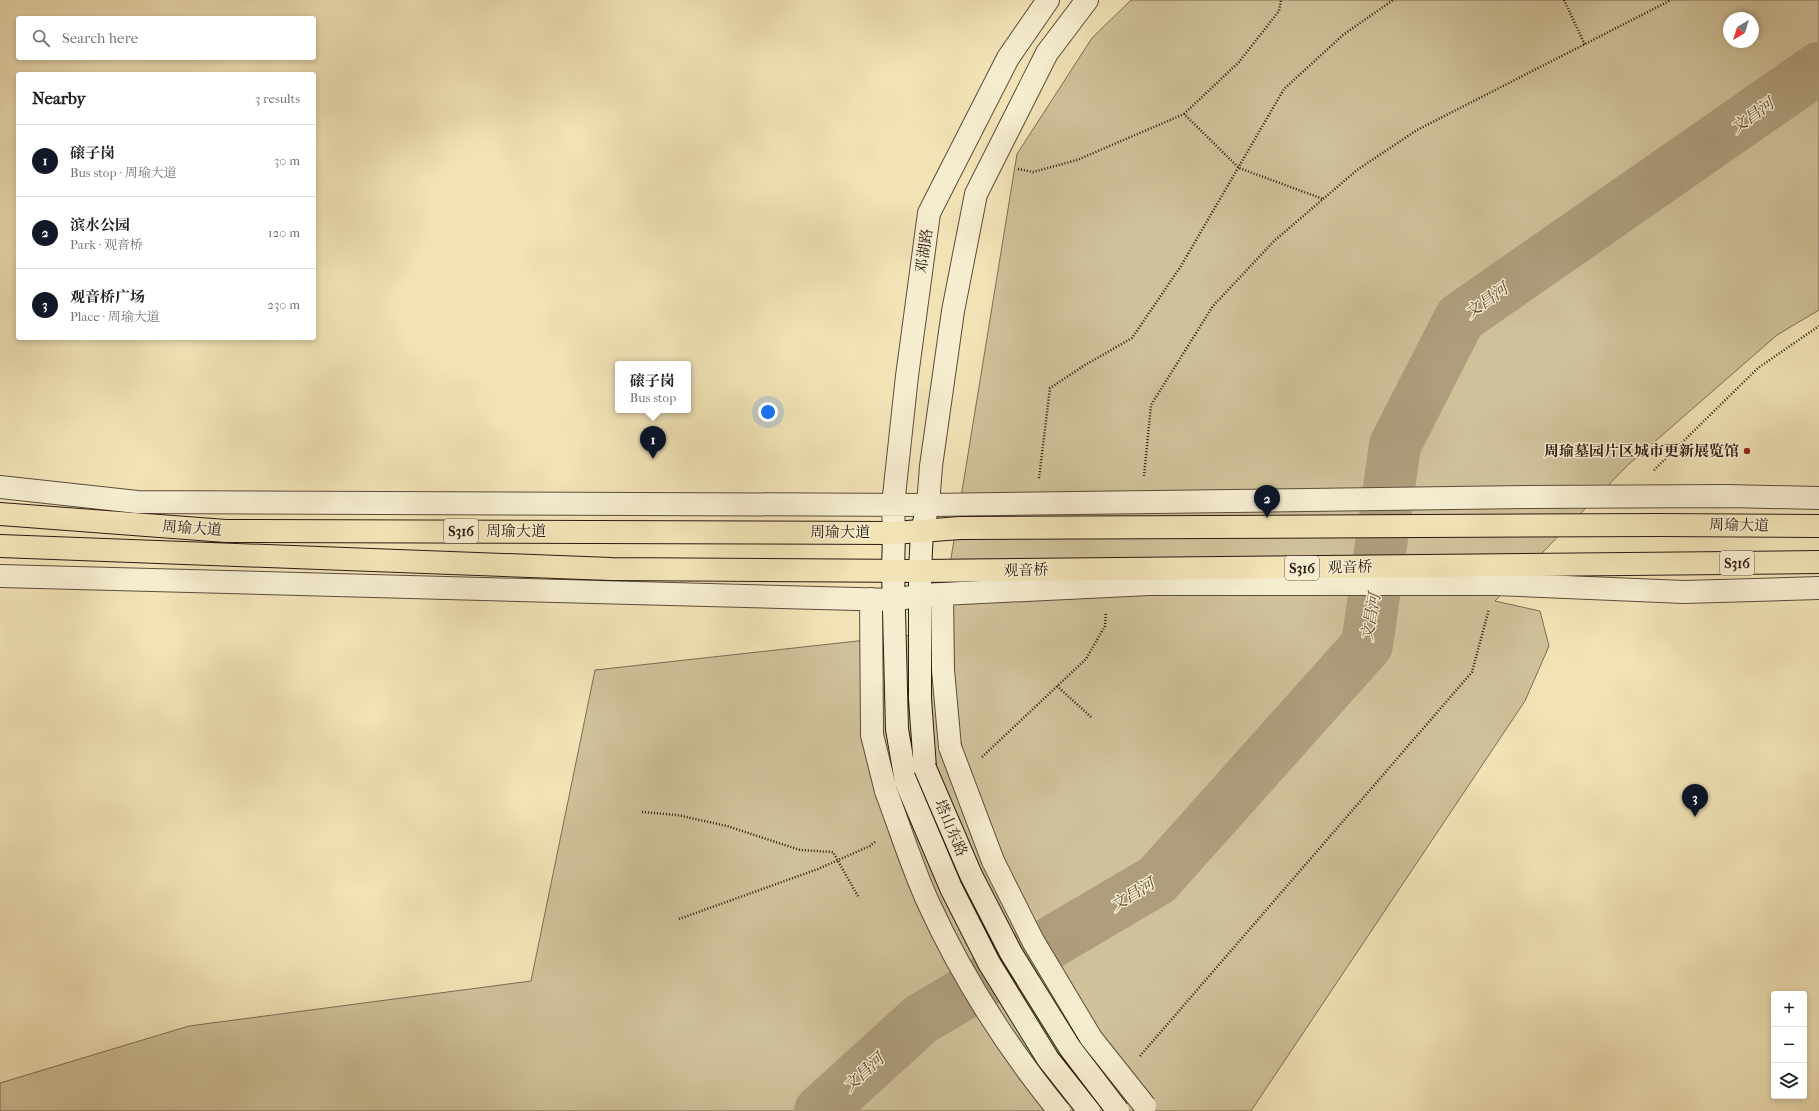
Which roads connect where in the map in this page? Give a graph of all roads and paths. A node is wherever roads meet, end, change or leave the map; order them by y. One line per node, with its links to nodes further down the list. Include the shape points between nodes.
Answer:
1 (1048, 0): 18 (street, 邓湖路, via 1008,58 929,213)
2 (1088, 0): 9 (street, 塔山东路, via 1048,53)
3 (1281, 0): 8 (path, via 1279,11 1239,62)
4 (1393, 0): 10 (path, via 1343,35 1284,89)
5 (1564, 0): 7 (path)
6 (1670, 0): 7 (path)
7 (1585, 45): 11 (path, via 1417,130 1357,170)
8 (1184, 114): 9 (path, via 1077,160 1033,172); 10 (path)
9 (992, 163): 19 (street, 塔山东路, via 976,194 953,311)
10 (1239, 168): 11 (path); 17 (path, via 1181,266 1132,338 1050,388)
11 (1323, 199): 16 (path, via 1274,241 1213,306 1151,405)
12 (1819, 326): 14 (path, via 1758,368)
13 (0, 487): 18 (street, via 137,502)
14 (1627, 497): 15 (street); 16 (street)
15 (1819, 498)
16 (1143, 503): 17 (street)
17 (1035, 504): 19 (street)
18 (893, 505): 19 (street); 23 (street, 邓湖路)
19 (928, 505): 22 (street, 塔山东路)
20 (0, 514): 23 (main road, 周瑜大道 / S316, via 226,530)
21 (1819, 526): 22 (main road, 周瑜大道 / S316, via 960,528)
22 (922, 531): 23 (main road, 周瑜大道 / S316); 27 (street, 塔山东路)
23 (894, 533): 26 (street, 塔山东路)
24 (0, 546): 26 (main road, 周瑜大道 / S316, via 611,569)
25 (1819, 562): 28 (main road, 观音桥 / S316)
26 (893, 571): 27 (main road, 周瑜大道 / S316); 34 (street, 塔山东路)
27 (920, 571): 28 (main road, 周瑜大道 / S316); 32 (street, 塔山东路)
28 (949, 571)
29 (0, 576): 33 (street)
30 (1490, 584): 31 (street, via 1684,592); 32 (street, via 1149,584); 39 (path, via 1472,672)
31 (1819, 588)
32 (931, 594): 34 (street); 40 (street, bridge, via 943,670 950,747 993,861 1033,941 1091,1038); 43 (street, 塔山东路, bridge, via 920,699 925,768 971,876 1011,953 1070,1048)
33 (871, 599): 34 (street); 41 (street, bridge, via 872,735 886,791 928,902 968,981 1026,1070)
34 (894, 600): 42 (street, 塔山东路, bridge, via 897,729 906,782 951,888 989,963 1048,1058)
35 (1057, 686): 36 (path)
36 (1091, 717)
37 (642, 812): 38 (path, via 677,815 727,826 800,850 833,852)
38 (859, 898)
39 (1139, 1057)
40 (1147, 1109)
41 (1059, 1111)
42 (1089, 1111)
43 (1118, 1111)

